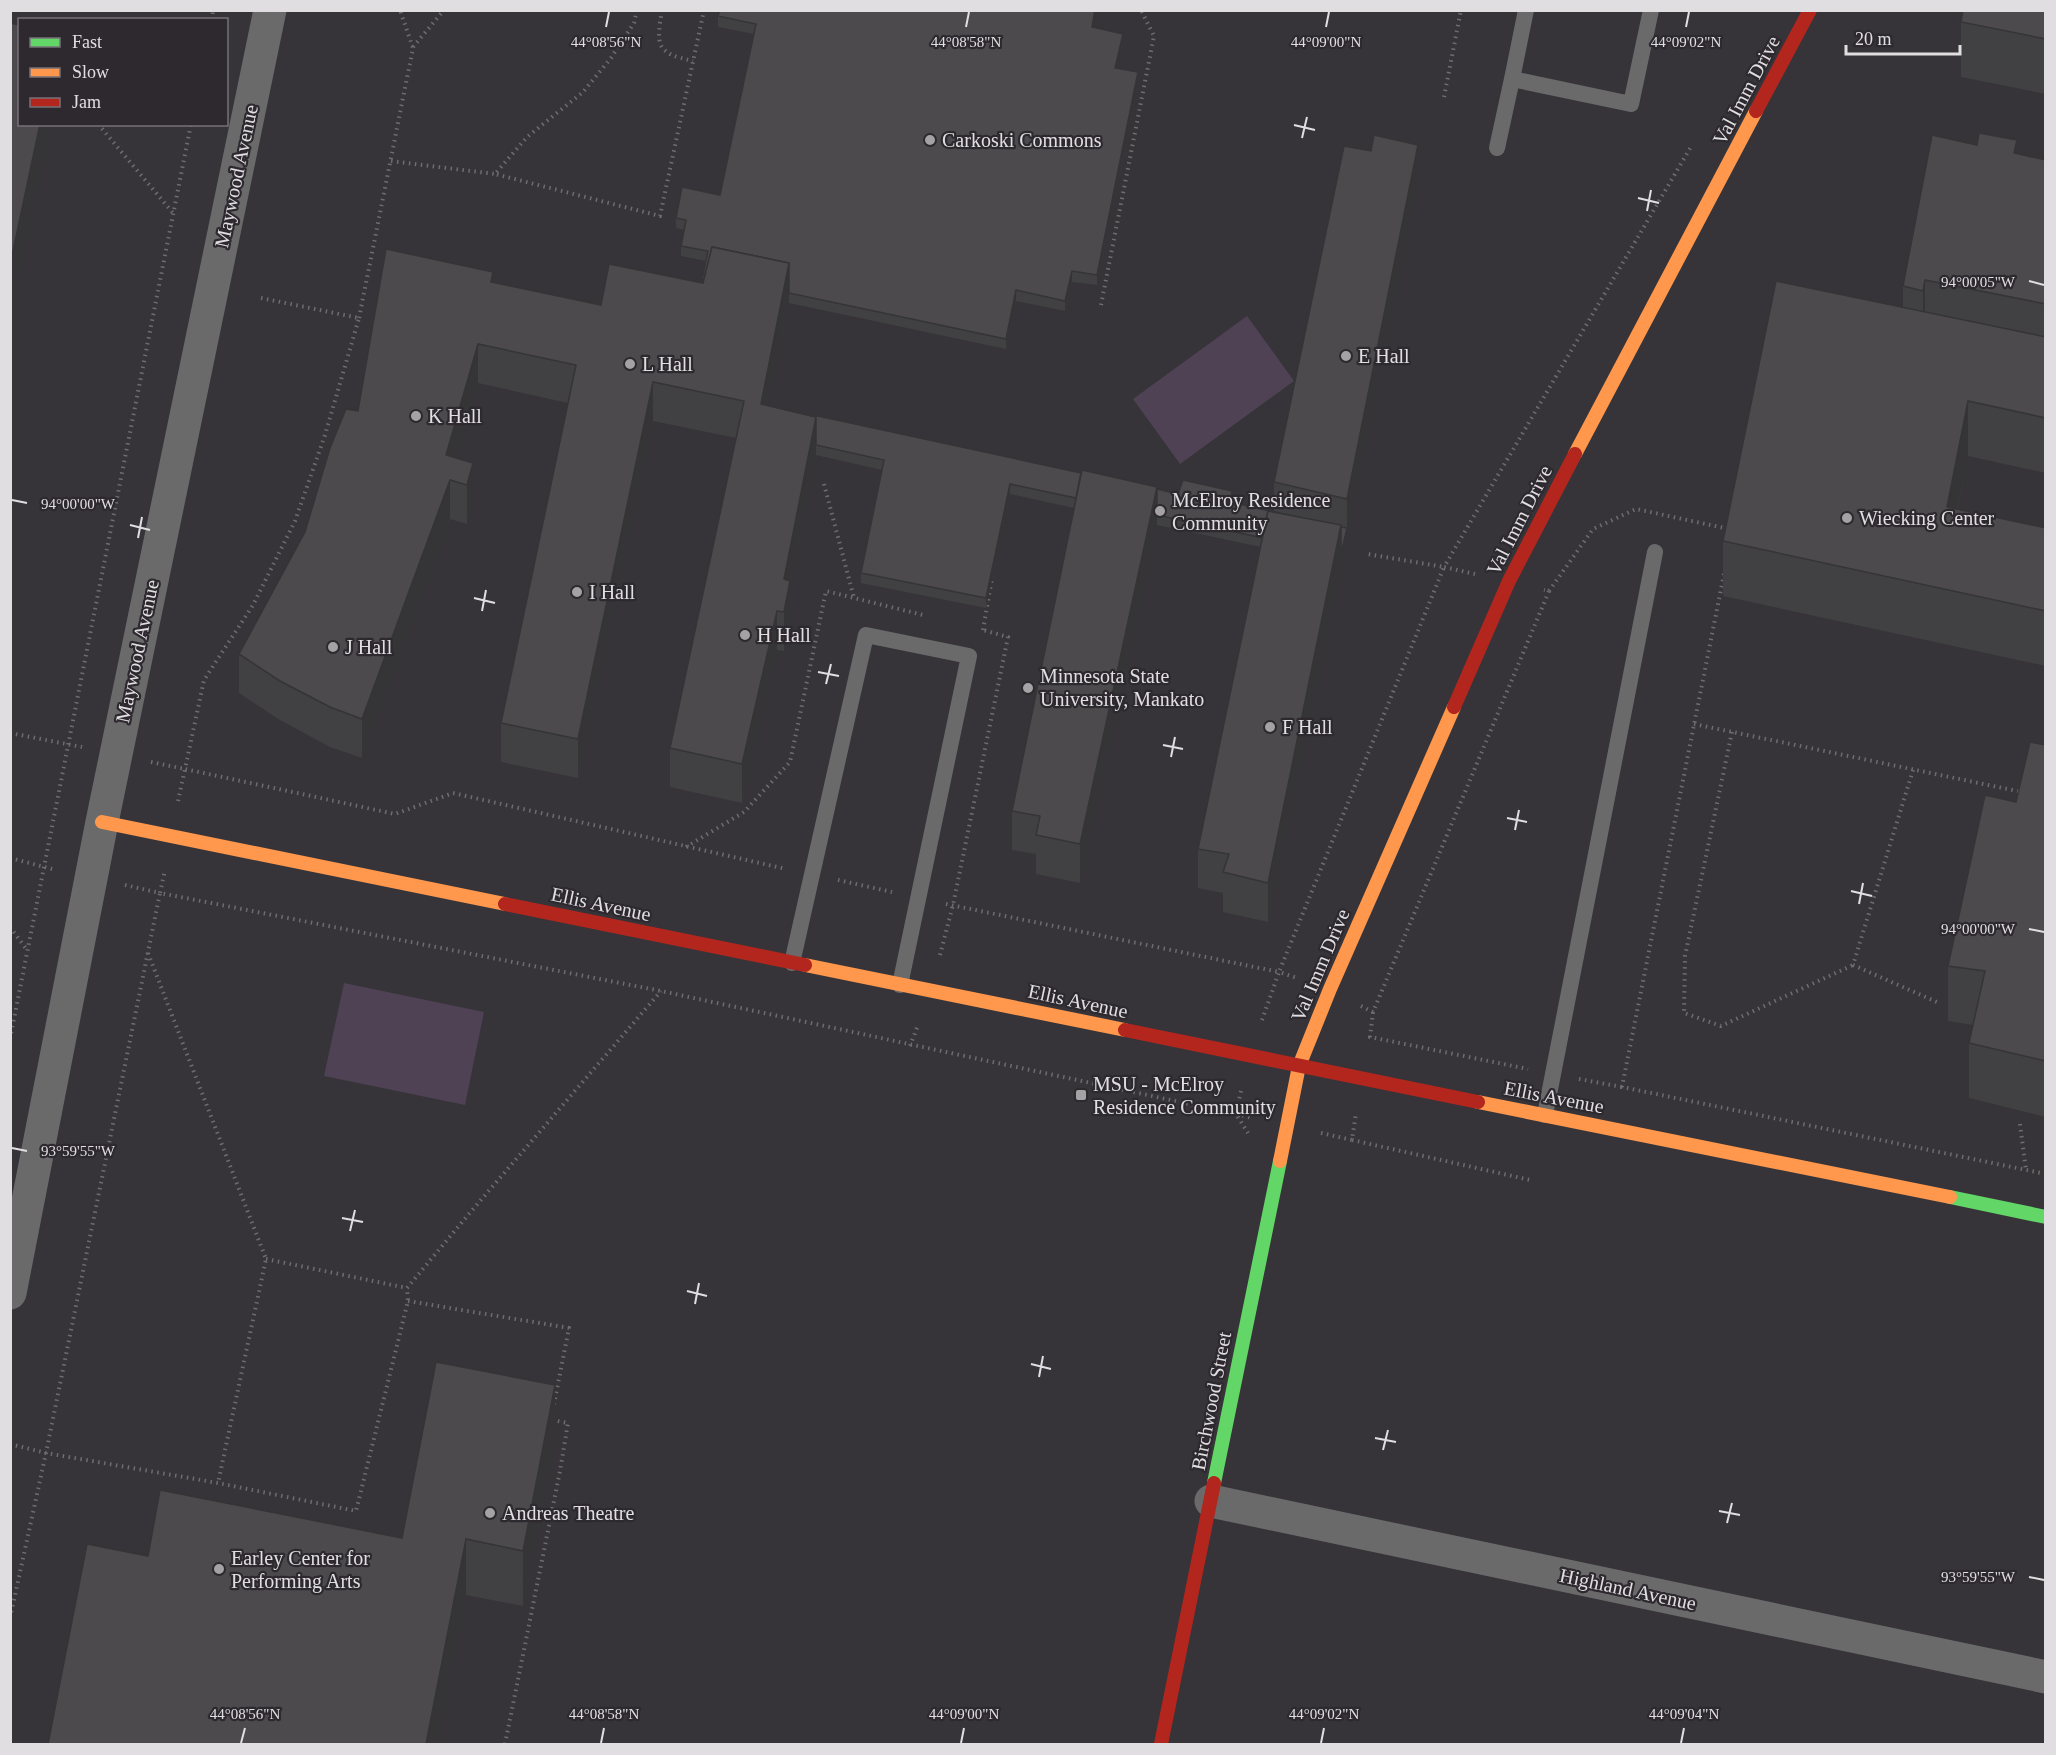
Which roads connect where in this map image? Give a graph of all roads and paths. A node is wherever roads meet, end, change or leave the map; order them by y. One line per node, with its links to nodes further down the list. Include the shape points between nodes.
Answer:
1 (270, 10): 42 (street, Maywood Avenue)
2 (400, 10): 12 (path)
3 (444, 10): 12 (path)
4 (637, 10): 20 (path, via 634,22 611,58 583,92 527,136)
5 (662, 10): 13 (path, via 658,34 661,48 672,57)
6 (704, 10): 13 (path)
7 (1141, 10): 23 (path, via 1154,36)
8 (1461, 10): 15 (path)
9 (1526, 10): 14 (lane)
10 (1651, 10): 14 (lane, via 1631,104)
11 (1810, 10): 59 (street, Val Imm Drive, via 1509,581)
12 (413, 48): 19 (path)
13 (693, 61): 20 (path, via 660,216)
14 (1512, 79): 18 (lane)
15 (1444, 97)
16 (100, 126): 21 (path)
17 (191, 126): 21 (path)
18 (1497, 148)
19 (391, 161): 20 (path); 24 (path)
20 (495, 174)
21 (174, 213): 39 (path)
22 (261, 298): 24 (path)
23 (1101, 305)
24 (358, 318): 43 (path, via 325,435 295,521 253,605 204,680 185,769 395,814 453,793)
25 (824, 484): 32 (path)
26 (1733, 529): 31 (path, via 1636,509 1593,529)
27 (1654, 552): 60 (lane)
28 (1367, 554): 46 (path, via 1444,567 1279,972)
29 (1726, 564): 36 (path)
30 (993, 574): 35 (path)
31 (1549, 591)
32 (854, 598): 33 (path); 43 (path, via 826,591 790,762 744,812)
33 (929, 616)
34 (972, 627): 35 (path)
35 (983, 630): 46 (path, via 1008,636)
36 (1694, 724): 37 (path); 61 (path)
37 (1732, 732): 40 (path); 51 (path, via 1685,956 1684,1013 1721,1026)
38 (10, 733): 39 (path)
39 (68, 745): 48 (path)
40 (1913, 770): 41 (path); 51 (path)
41 (2023, 793)
42 (102, 822): 50 (street, Ellis Avenue); 72 (street, Maywood Avenue)
43 (686, 847): 44 (path)
44 (812, 874): 45 (path); 45 (lane, via 866,635 969,657); 50 (lane)
45 (918, 898): 46 (path); 52 (lane)
46 (953, 905): 54 (path)
47 (10, 927): 48 (path)
48 (28, 951): 57 (path)
49 (147, 952): 53 (path, via 160,893); 70 (path); 77 (path)
50 (792, 963): 52 (street, Ellis Avenue)
51 (1853, 965): 55 (path)
52 (900, 985): 54 (street, Ellis Avenue)
53 (661, 991): 58 (path); 71 (path)
54 (931, 991): 58 (path); 59 (street, Ellis Avenue)
55 (1939, 1003)
56 (1373, 1012): 60 (path, via 1370,1037)
57 (10, 1039)
58 (910, 1046): 64 (path, via 1236,1114)
59 (1299, 1066): 62 (street, Ellis Avenue); 79 (street, Birchwood Street)
60 (1553, 1074): 61 (path); 62 (lane)
61 (1622, 1087): 66 (path)
62 (1545, 1115): 69 (street, Ellis Avenue)
63 (2020, 1124): 66 (path)
64 (1252, 1138)
65 (1352, 1140): 68 (path)
66 (2026, 1170): 67 (path)
67 (2046, 1174)
68 (1530, 1180)
69 (2046, 1217)
70 (266, 1259): 71 (path); 78 (path)
71 (407, 1288): 73 (path)
72 (10, 1293)
73 (408, 1301): 74 (path, via 569,1328); 78 (path, via 356,1511)
74 (554, 1408)
75 (551, 1420): 82 (path, via 568,1423)
76 (10, 1443): 77 (path)
77 (46, 1453): 78 (path); 80 (path)
78 (218, 1483)
79 (1211, 1501): 81 (street, Highland Avenue); 83 (street, Birchwood Street)
80 (10, 1618)
81 (2046, 1677)
82 (505, 1744)
83 (1161, 1744)

